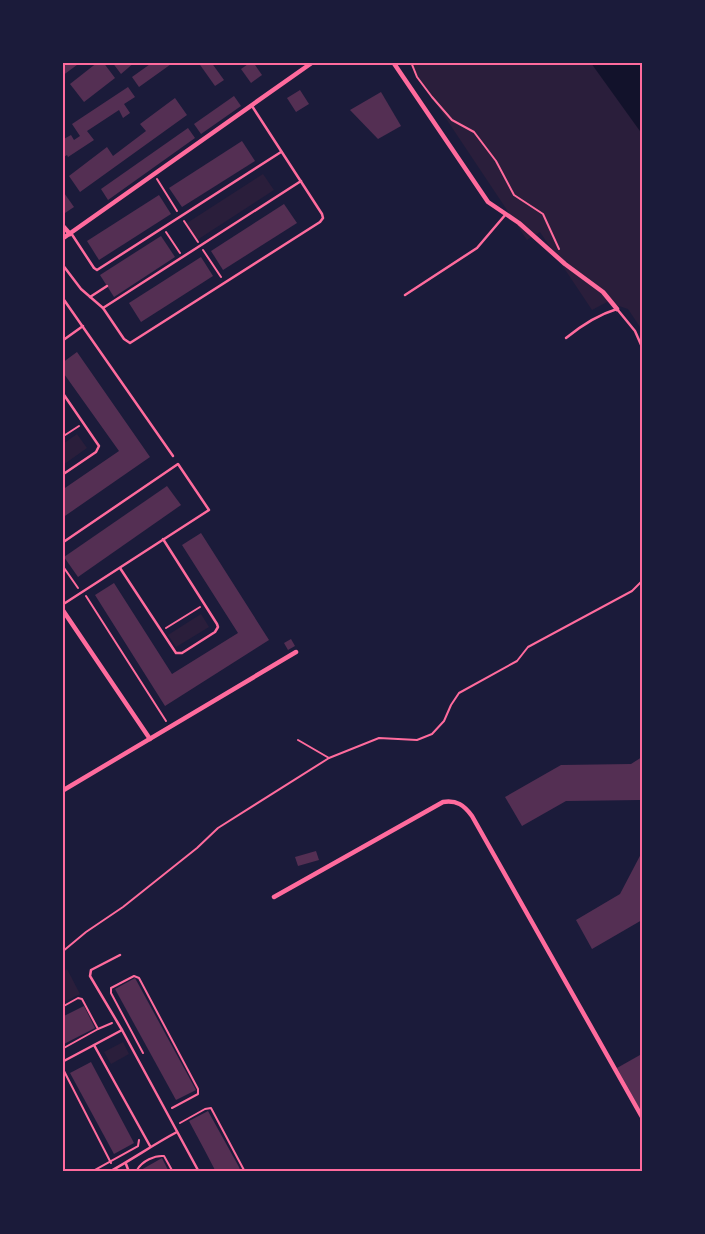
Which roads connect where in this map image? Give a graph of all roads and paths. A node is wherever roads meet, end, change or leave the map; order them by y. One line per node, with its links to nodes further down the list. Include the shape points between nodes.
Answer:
1 (313, 62): 4 (street)
2 (393, 62): 8 (street, via 488,202)
3 (411, 62): 17 (path, via 432,98 452,120 474,132 496,161 514,195 543,214)
4 (252, 106): 5 (lane); 6 (street)
5 (282, 152): 7 (lane); 9 (lane)
6 (154, 175): 9 (path); 12 (street)
7 (301, 181): 14 (lane); 18 (lane, via 322,214 322,220)
8 (506, 214): 17 (street); 20 (lane, via 477,248)
9 (181, 217): 11 (lane); 14 (path)
10 (62, 225): 12 (street)
11 (163, 228): 12 (lane, via 97,270); 15 (path)
12 (71, 234): 13 (street)
13 (62, 240)
14 (201, 246): 15 (lane); 18 (path)
15 (182, 257): 23 (lane)
16 (62, 264): 21 (lane)
17 (565, 264): 24 (street, via 604,292)
18 (225, 284): 23 (lane, via 130,343)
19 (107, 286): 21 (lane)
20 (405, 295)
21 (90, 296): 23 (lane)
22 (62, 297): 25 (lane)
23 (104, 308)
24 (617, 309): 26 (lane, via 601,314); 28 (lane, via 635,331)
25 (84, 326): 27 (lane); 32 (lane)
26 (566, 338)
27 (62, 341)
28 (642, 347)
29 (62, 392): 30 (lane)
30 (84, 422): 31 (path); 33 (lane, via 98,442 98,449)
31 (62, 437)
32 (173, 456)
33 (62, 475)
34 (163, 539): 35 (lane, via 209,510 178,464); 37 (lane); 40 (lane)
35 (62, 544)
36 (62, 565): 39 (path)
37 (120, 568): 39 (lane); 43 (lane)
38 (642, 581): 48 (path, via 632,590 528,647 517,661 459,693 444,721 432,734 417,740 380,738)
39 (82, 592): 41 (lane); 45 (path)
40 (204, 604): 43 (path); 43 (lane, via 217,624 215,632 179,654 173,651)
41 (62, 605)
42 (62, 609): 46 (street)
43 (161, 632)
44 (296, 652): 45 (street)
45 (170, 727): 46 (street)
46 (150, 739): 49 (street)
47 (298, 740): 48 (path)
48 (328, 758): 51 (path, via 218,828 123,907)
49 (62, 791)
50 (274, 897): 61 (street, via 443,802 461,804 472,816)
51 (62, 952)
52 (120, 955): 55 (lane, via 91,970 90,976)
53 (111, 993): 60 (path, via 111,988 134,976 139,978 194,1081 198,1094)
54 (62, 1007): 57 (path, via 82,999 98,1029)
55 (122, 1030): 56 (lane); 63 (lane)
56 (94, 1045): 58 (lane); 65 (lane)
57 (62, 1049)
58 (62, 1062)
59 (70, 1064): 66 (path, via 64,1067 64,1071)
60 (172, 1108)
61 (642, 1117)
62 (180, 1123): 74 (path, via 211,1108)
63 (177, 1132): 65 (lane); 73 (lane)
64 (139, 1140): 66 (path, via 138,1146)
65 (150, 1146): 67 (lane)
66 (110, 1161): 68 (path)
67 (125, 1163): 69 (lane); 70 (lane)
68 (91, 1172)
69 (110, 1172)
70 (129, 1172)
71 (138, 1172): 72 (path, via 140,1165 157,1155 164,1156)
72 (172, 1172)
73 (199, 1172)
74 (245, 1172)

